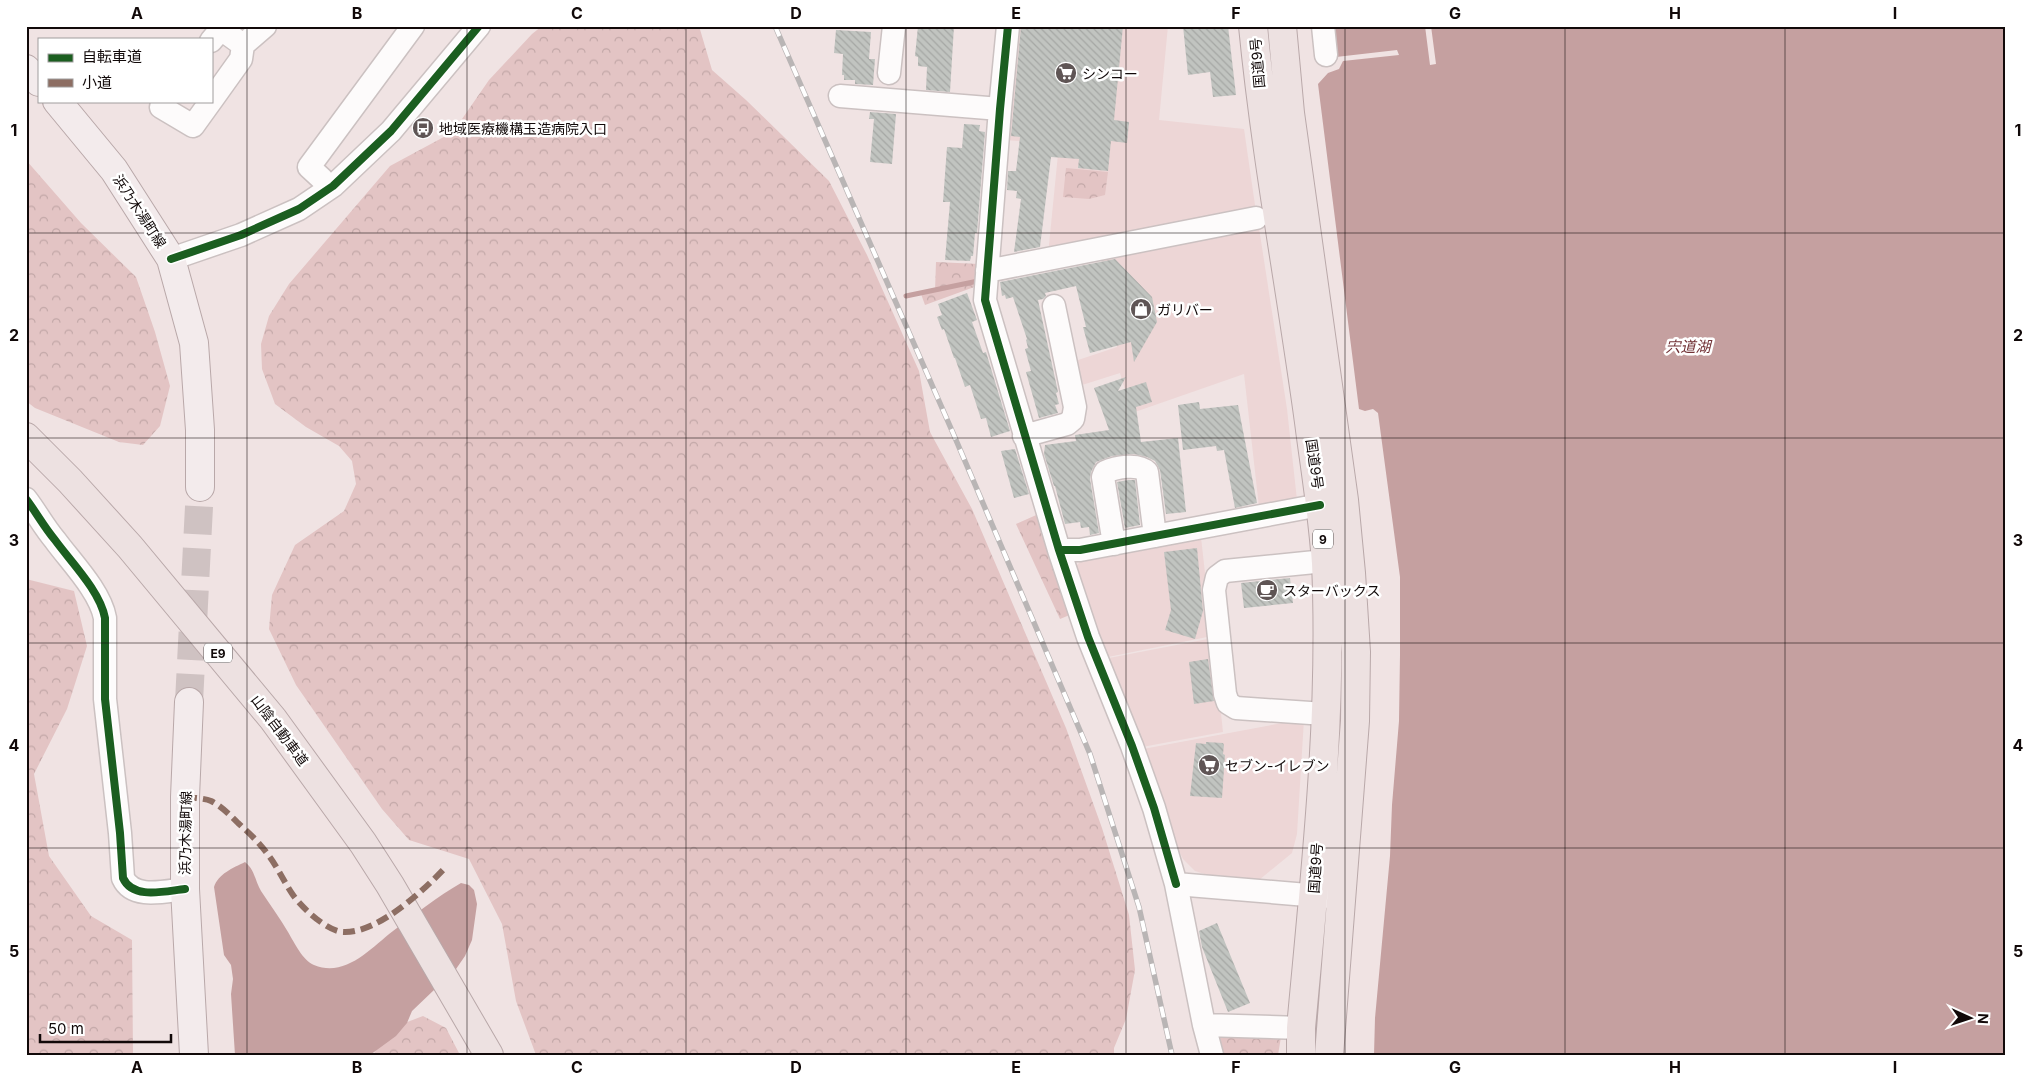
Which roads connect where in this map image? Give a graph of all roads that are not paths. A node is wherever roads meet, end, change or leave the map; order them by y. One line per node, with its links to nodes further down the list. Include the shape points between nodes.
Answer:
1 (265, 26): 10 (street)
2 (413, 26): 21 (street, via 309,167)
3 (894, 26): 13 (street)
4 (1008, 26): 20 (street)
5 (1254, 26): 31 (highway, 国道9号 / 9, via 1260,101)
6 (1282, 26): 42 (highway, 国道9号 / 9, via 1290,113 1344,500 1351,573 1356,652 1355,721)
7 (1323, 26): 11 (street)
8 (476, 27): 21 (street, via 391,131)
9 (212, 40): 10 (street, via 221,29)
10 (243, 46): 16 (street, via 241,59)
11 (1326, 55)
12 (26, 69): 14 (main road)
13 (889, 73)
14 (38, 81)
15 (840, 96): 20 (street)
16 (212, 100)
17 (58, 102): 23 (main road, 浜乃木湯町線, via 114,170)
18 (165, 102): 19 (street, via 161,107 193,126)
19 (210, 102)
20 (1000, 109): 24 (street)
21 (328, 189): 23 (street, via 300,209 241,235)
22 (1256, 218): 24 (street)
23 (171, 259): 29 (main road, 浜乃木湯町線, via 194,343)
24 (987, 271): 26 (street, via 985,300)
25 (1054, 306): 26 (street, via 1075,407 1073,418 1067,424)
26 (1024, 436): 34 (street)
27 (26, 437): 39 (highway, 山陰自動車道 / E9, via 130,546 273,718 363,843)
28 (26, 452): 39 (highway, 山陰自動車道 / E9, via 123,554 265,726)
29 (200, 487)
30 (26, 498): 40 (street, via 95,593 103,609 105,700 125,884 136,891)
31 (1320, 505): 32 (street); 35 (highway, 国道9号 / 9)
32 (1155, 536): 33 (street); 33 (street, via 1147,472 1136,467 1109,470 1103,477)
33 (1114, 544): 34 (street)
34 (1059, 550): 38 (street, via 1088,637 1154,808)
35 (1326, 562): 37 (highway, 国道9号 / 9, via 1328,643); 37 (street, via 1225,571 1218,577 1214,590 1228,703 1236,708)
36 (189, 702): 40 (main road, 浜乃木湯町線)
37 (1325, 714): 41 (highway, 国道9号 / 9)
38 (1176, 884): 41 (street); 43 (street)
39 (385, 888): 45 (highway, 山陰自動車道 / E9)
40 (184, 889): 46 (main road, 浜乃木湯町線)
41 (1313, 895): 42 (street); 44 (highway, 国道9号 / 9)
42 (1342, 897): 49 (highway, 国道9号 / 9)
43 (1204, 1025): 44 (street); 47 (street)
44 (1301, 1028): 48 (highway, 国道9号 / 9)
45 (480, 1048)
46 (194, 1055)
47 (1212, 1055)
48 (1301, 1055)
49 (1329, 1055)

